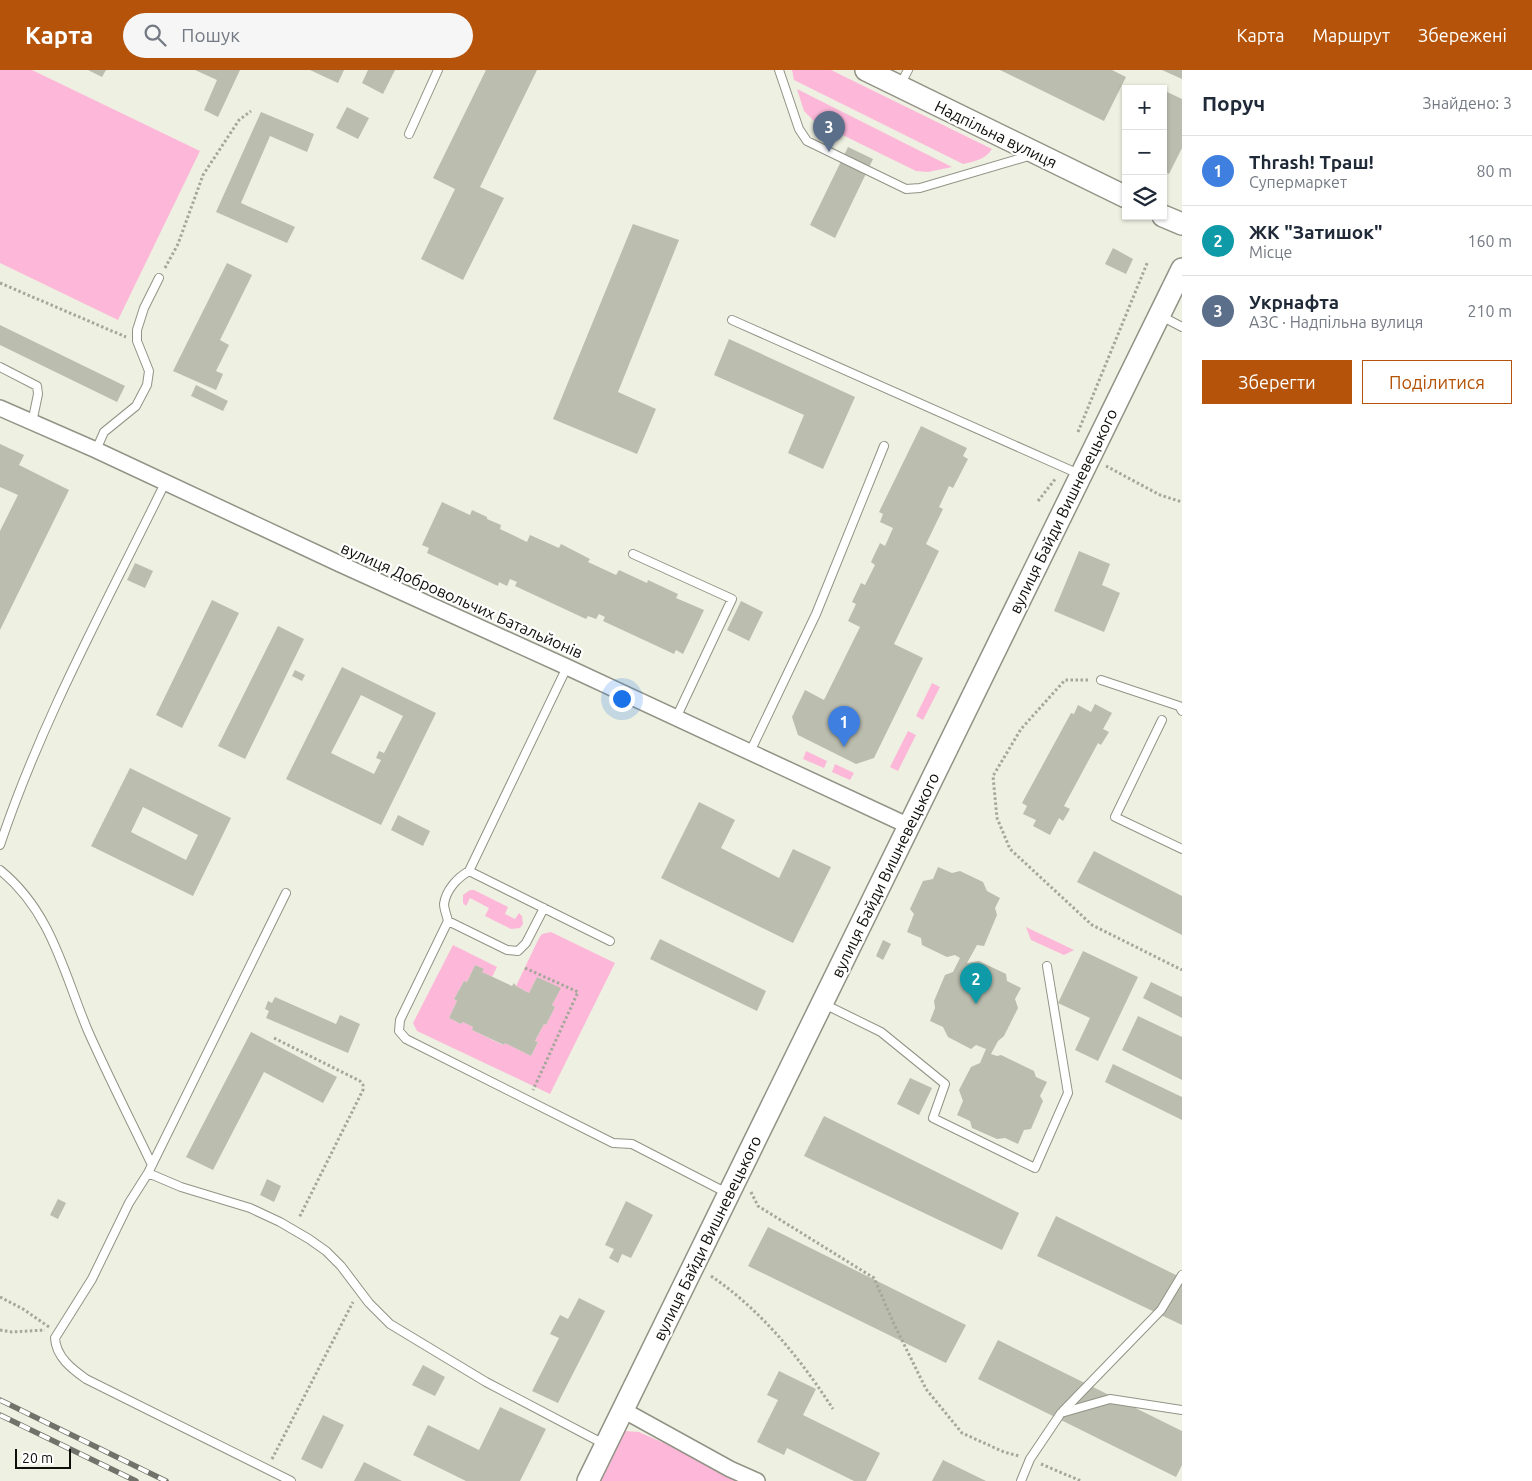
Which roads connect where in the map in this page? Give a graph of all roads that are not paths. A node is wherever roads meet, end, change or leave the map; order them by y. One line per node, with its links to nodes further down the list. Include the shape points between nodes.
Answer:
1 (438, 70): 5 (lane)
2 (778, 70): 6 (lane, via 799,129 807,141 906,189 920,188)
3 (866, 70): 4 (street, Надпільна вулиця)
4 (904, 78): 6 (street, Надпільна вулиця)
5 (409, 134)
6 (1036, 154): 7 (street, Надпільна вулиця)
7 (1122, 196)
8 (1167, 218): 9 (street)
9 (1182, 224)
10 (1182, 269): 12 (street, вулиця Байди Вишневецького)
11 (159, 278): 19 (lane, via 137,330 137,340 148,366 147,385 136,406 104,432)
12 (1159, 315): 14 (lane); 20 (street, вулиця Байди Вишневецького)
13 (732, 320): 20 (lane)
14 (1182, 328)
15 (0, 367): 17 (lane, via 37,386)
16 (0, 408): 17 (street, вулиця Добровольчих Батальйонів)
17 (32, 423): 19 (street, вулиця Добровольчих Батальйонів)
18 (884, 446): 28 (lane, via 816,614)
19 (96, 450): 21 (street, вулиця Добровольчих Батальйонів)
20 (1078, 467): 29 (street, вулиця Байди Вишневецького)
21 (165, 483): 23 (street, вулиця Добровольчих Батальйонів); 30 (lane, via 62,692)
22 (634, 554): 26 (lane, via 732,599)
23 (567, 667): 26 (street, вулиця Добровольчих Батальйонів); 33 (lane)
24 (1101, 680): 25 (lane, via 1179,706)
25 (1182, 711)
26 (676, 718): 28 (street, вулиця Добровольчих Батальйонів)
27 (1162, 720): 31 (lane, via 1115,817)
28 (750, 752): 29 (street, вулиця Добровольчих Батальйонів)
29 (909, 826): 39 (street, вулиця Байди Вишневецького)
30 (0, 845)
31 (1182, 849)
32 (0, 870): 40 (lane, via 31,904 51,936 88,1030)
33 (469, 871): 35 (lane); 36 (lane, via 456,880 446,899)
34 (286, 893): 40 (lane)
35 (544, 908): 36 (lane, via 526,943 518,951 507,950); 37 (lane)
36 (448, 921): 42 (lane, via 400,1020 399,1031 406,1039 613,1143 632,1144)
37 (610, 941)
38 (1047, 966): 39 (lane, via 1068,1093 1036,1168 933,1118 945,1084 881,1032)
39 (822, 1003): 42 (street, вулиця Байди Вишневецького)
40 (152, 1165): 41 (lane)
41 (148, 1173): 47 (lane, via 181,1187 250,1208 293,1229 332,1256 372,1307 390,1324 486,1382); 48 (lane, via 129,1203 92,1279 58,1332 55,1342 60,1353 70,1367 86,1379)
42 (728, 1194): 44 (street, вулиця Байди Вишневецького)
43 (1182, 1275): 46 (lane, via 1161,1310)
44 (622, 1410): 47 (street, вулиця Байди Вишневецького); 50 (street)
45 (1182, 1410): 46 (lane, via 1110,1399)
46 (1061, 1413): 51 (lane, via 1030,1459)
47 (606, 1445): 49 (street, вулиця Байди Вишневецького)
48 (291, 1481)
49 (588, 1481)
50 (757, 1481)
51 (1021, 1481)

